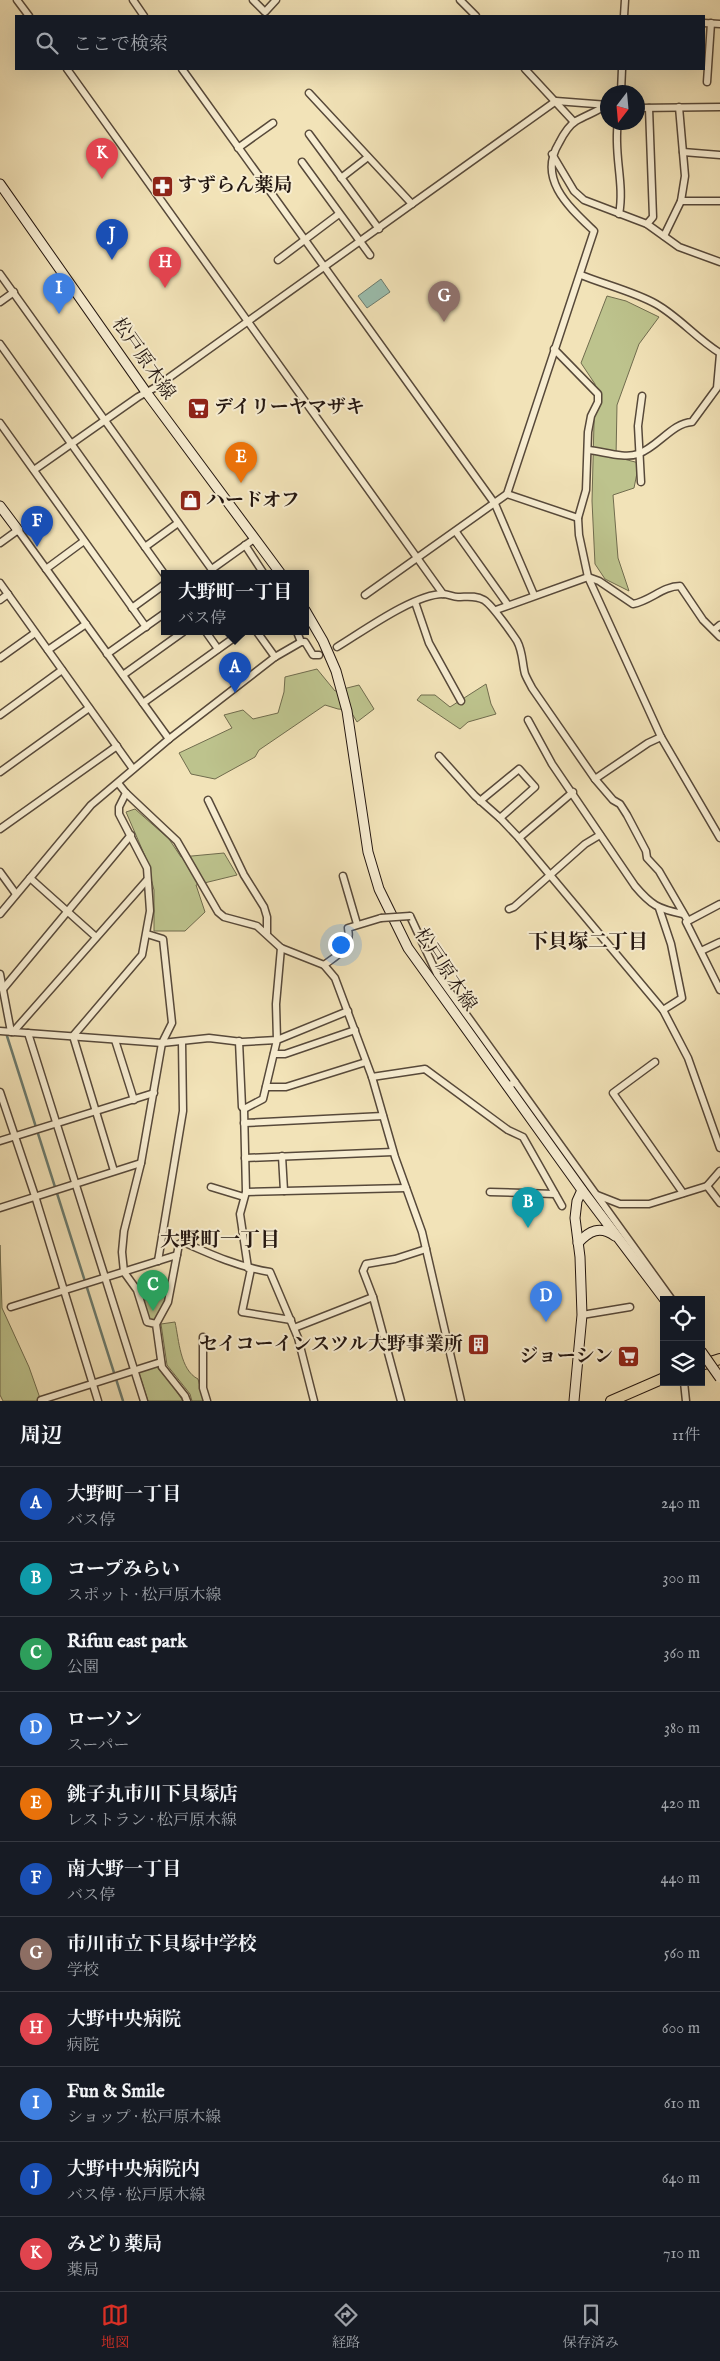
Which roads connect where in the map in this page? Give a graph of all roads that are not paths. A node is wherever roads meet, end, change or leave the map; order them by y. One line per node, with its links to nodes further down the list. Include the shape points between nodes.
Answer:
1 (17, 0): 7 (street)
2 (133, 0): 8 (street)
3 (253, 0): 4 (street, via 264,12)
4 (276, 0)
5 (460, 0): 9 (street)
6 (625, 0): 10 (street)
7 (28, 15)
8 (143, 15)
9 (475, 15)
10 (624, 15)
11 (707, 23): 12 (street); 17 (street)
12 (720, 24)
13 (68, 70): 57 (street)
14 (183, 70): 31 (street)
15 (526, 70): 20 (street)
16 (622, 70): 18 (street)
17 (707, 82)
18 (621, 85)
19 (309, 93): 35 (street)
20 (556, 101): 21 (street); 28 (street); 41 (street)
21 (600, 104)
22 (679, 107): 23 (street); 25 (street); 32 (street)
23 (720, 107)
24 (645, 108): 25 (street)
25 (649, 108): 44 (street, via 654,217)
26 (600, 109): 28 (street)
27 (273, 122): 31 (street)
28 (574, 122): 33 (street)
29 (617, 130): 43 (street, via 623,198)
30 (309, 134): 37 (street)
31 (238, 148): 47 (street)
32 (683, 152): 34 (street); 40 (street, via 685,176)
33 (552, 154): 43 (street, via 574,191 584,200); 54 (street, via 551,170 561,196 594,231)
34 (720, 155)
35 (368, 157): 37 (street); 41 (street)
36 (302, 162): 42 (street)
37 (341, 178): 45 (street)
38 (0, 184): 62 (main road, 松戸原木線)
39 (719, 199): 40 (street)
40 (681, 201): 46 (street)
41 (412, 204): 45 (street)
42 (340, 214): 47 (street); 48 (street)
43 (619, 214): 44 (street)
44 (647, 224): 46 (street)
45 (378, 228): 48 (street)
46 (664, 236): 51 (street, via 679,247)
47 (304, 241): 50 (street); 52 (street)
48 (360, 242): 49 (street); 52 (street)
49 (370, 255)
50 (278, 260)
51 (720, 262)
52 (324, 268): 57 (street); 72 (street)
53 (0, 274): 55 (street)
54 (581, 275): 59 (street); 60 (street, via 654,303)
55 (14, 292): 56 (street); 64 (street)
56 (0, 302)
57 (248, 321): 62 (street); 83 (street)
58 (0, 344): 66 (street)
59 (554, 349): 67 (street, via 598,394 588,432); 71 (street)
60 (720, 353): 61 (street)
61 (719, 389): 68 (street, via 692,422 684,423)
62 (146, 392): 64 (street); 78 (main road, 松戸原木線)
63 (642, 396): 68 (street, via 638,426)
64 (104, 420): 66 (street); 75 (street)
65 (0, 423): 69 (street)
66 (71, 443): 69 (street); 82 (street)
67 (588, 450): 68 (street, via 631,455); 74 (street, via 586,490)
68 (640, 453): 70 (street)
69 (34, 470): 79 (street)
70 (641, 482)
71 (506, 494): 72 (street); 74 (street)
72 (495, 504): 77 (street); 96 (street)
73 (0, 506): 76 (main road)
74 (578, 518): 90 (street)
75 (178, 523): 82 (street); 86 (street)
76 (18, 530): 80 (street); 84 (street)
77 (456, 532): 83 (street); 99 (street)
78 (254, 539): 81 (street); 89 (main road, 松戸原木線)
79 (84, 541): 84 (street); 100 (street)
80 (0, 543)
81 (246, 545): 87 (street); 88 (street)
82 (145, 547): 85 (street)
83 (418, 558): 94 (street); 95 (street)
84 (46, 569): 104 (street)
85 (161, 570)
86 (213, 570)
87 (216, 570)
88 (262, 570)
89 (278, 570)
90 (588, 577): 96 (street); 107 (street, via 633,604 672,586 680,586 703,620); 130 (street)
91 (0, 583): 93 (street)
92 (161, 587): 100 (street)
93 (8, 594): 97 (street); 108 (street)
94 (443, 594): 98 (street); 101 (street, via 480,598)
95 (365, 595)
96 (534, 595): 99 (street)
97 (0, 600)
98 (415, 602): 116 (street); 125 (street, via 429,643)
99 (508, 605): 101 (street)
100 (132, 608): 106 (street)
101 (496, 610): 136 (street, via 517,641 532,688)
102 (161, 616): 106 (street)
103 (309, 617): 188 (main road, 松戸原木線, via 336,671 346,711 363,828 379,889 408,948)
104 (86, 624): 118 (street); 119 (street)
105 (720, 625): 107 (street)
106 (146, 627): 119 (street)
107 (714, 630): 114 (street)
108 (35, 632): 118 (street); 122 (street)
109 (179, 635): 124 (street)
110 (208, 635): 117 (street)
111 (238, 635): 117 (street)
112 (258, 635): 121 (street)
113 (298, 635): 115 (street)
114 (720, 637)
115 (301, 642): 120 (street, via 305,642 313,655); 121 (street)
116 (337, 647)
117 (218, 649): 126 (street)
118 (48, 650): 123 (street)
119 (108, 654): 124 (street)
120 (319, 655)
121 (275, 657): 131 (street)
122 (0, 658)
123 (62, 670): 127 (street); 128 (street)
124 (123, 676): 126 (street)
125 (461, 700)
126 (143, 703): 131 (street)
127 (89, 708): 132 (street); 135 (street)
128 (0, 715)
129 (528, 720): 138 (street, via 552,764)
130 (662, 737): 136 (street); 147 (street)
131 (168, 738): 134 (street)
132 (117, 746): 134 (street); 143 (street)
133 (439, 756): 141 (street)
134 (133, 769): 137 (street)
135 (0, 772)
136 (595, 779): 159 (street, via 628,815 646,851 646,858 659,871)
137 (118, 783): 139 (street); 151 (street, via 91,805)
138 (573, 792): 145 (street); 146 (street)
139 (126, 793): 144 (street, via 119,814); 162 (street, via 177,841 218,912)
140 (208, 800): 162 (street, via 244,875 264,906)
141 (480, 801): 142 (street); 142 (street, via 519,769 535,787)
142 (500, 818): 146 (street)
143 (0, 830)
144 (130, 835): 152 (street, via 147,868); 157 (street)
145 (600, 835): 149 (street); 155 (street, via 634,886 650,904)
146 (519, 838): 149 (street)
147 (720, 838)
148 (0, 872): 153 (street)
149 (550, 874): 156 (street); 172 (street)
150 (343, 876): 161 (street)
151 (30, 878): 153 (street); 157 (street)
152 (147, 880): 163 (street, via 150,912); 164 (street)
153 (16, 894): 158 (street)
154 (720, 904): 160 (street)
155 (659, 908): 159 (street); 172 (street, via 671,944 682,998)
156 (509, 909)
157 (67, 912): 164 (street); 170 (street)
158 (0, 914)
159 (683, 914): 160 (street)
160 (688, 921): 167 (street)
161 (357, 924): 168 (street, via 348,928 348,944); 188 (street, bridge, via 410,916 438,974)
162 (267, 933): 166 (street)
163 (147, 934): 178 (street, via 142,956); 183 (street, via 163,939 172,1023)
164 (96, 937): 176 (street)
165 (720, 942): 167 (street)
166 (281, 948): 168 (street); 180 (street, via 276,1004)
167 (701, 951): 171 (street)
168 (324, 966): 173 (street, via 335,978)
169 (0, 974): 170 (street)
170 (3, 989): 176 (street)
171 (720, 990)
172 (664, 1010): 200 (street, via 688,1058)
173 (348, 1011): 174 (street); 180 (street)
174 (355, 1030): 184 (street, via 285,1054); 185 (street)
175 (0, 1031): 176 (street)
176 (12, 1032): 177 (street)
177 (28, 1033): 178 (street); 197 (street)
178 (73, 1036): 179 (street); 194 (street)
179 (115, 1040): 183 (street); 192 (street)
180 (277, 1040): 181 (street); 184 (street)
181 (239, 1041): 182 (street, via 209,1038); 193 (street)
182 (182, 1042): 183 (street); 226 (street, via 183,1111)
183 (162, 1043): 191 (street)
184 (274, 1054): 189 (street)
185 (366, 1062): 187 (street); 189 (street, via 286,1087)
186 (655, 1062): 214 (street, via 613,1093)
187 (372, 1077): 195 (street); 216 (street, via 425,1069 522,1137)
188 (511, 1084): 211 (main road, 松戸原木線); 217 (street)
189 (266, 1087): 193 (street, via 262,1100)
190 (0, 1092): 198 (street)
191 (154, 1093): 192 (street); 204 (street)
192 (134, 1100): 194 (street)
193 (244, 1108): 196 (street)
194 (96, 1112): 197 (street); 205 (street)
195 (383, 1116): 196 (street); 201 (street)
196 (244, 1123): 203 (street)
197 (57, 1124): 198 (street); 207 (street)
198 (15, 1136): 199 (street); 218 (street)
199 (0, 1141)
200 (720, 1148)
201 (394, 1152): 202 (street); 210 (street)
202 (282, 1156): 203 (street); 212 (street)
203 (245, 1158): 215 (street)
204 (141, 1163): 205 (street); 228 (street, via 124,1231)
205 (114, 1171): 207 (street)
206 (720, 1171): 209 (street)
207 (76, 1183): 218 (street); 229 (street)
208 (211, 1186): 215 (street)
209 (707, 1186): 214 (street); 219 (street)
210 (406, 1188): 212 (street); 224 (street)
211 (582, 1190): 222 (main road, via 575,1218); 223 (main road, 松戸原木線)
212 (284, 1191): 215 (street)
213 (490, 1192): 216 (street)
214 (683, 1193): 217 (street, via 649,1204 629,1205)
215 (245, 1194): 227 (street, via 240,1214)
216 (556, 1194): 220 (street)
217 (597, 1195): 232 (street)
218 (35, 1196): 221 (street); 230 (street)
219 (720, 1203)
220 (562, 1206)
221 (0, 1208)
222 (578, 1243): 223 (main road, via 598,1230 612,1234); 236 (main road)
223 (623, 1243): 231 (main road, 松戸原木線)
224 (426, 1249): 233 (street, via 366,1264 363,1271); 241 (street)
225 (177, 1255): 226 (street); 227 (street, via 179,1244 183,1242); 238 (street, via 168,1302)
226 (158, 1260): 228 (street)
227 (249, 1268): 237 (street, via 270,1272); 237 (street, via 242,1312)
228 (124, 1272): 229 (street); 238 (street, via 137,1290 147,1322)
229 (105, 1277): 230 (street); 247 (street)
230 (64, 1290): 234 (street); 250 (street)
231 (662, 1296)
232 (669, 1296)
233 (373, 1297): 239 (street); 258 (street)
234 (11, 1307)
235 (630, 1307): 236 (street)
236 (582, 1315): 260 (main road)
237 (291, 1320): 239 (street)
238 (156, 1324): 245 (street)
239 (294, 1328): 257 (street)
240 (202, 1337): 256 (street, via 203,1388)
241 (448, 1344)
242 (450, 1353): 259 (street)
243 (705, 1357): 248 (main road, bridge)
244 (720, 1359): 246 (main road)
245 (161, 1362): 247 (street); 255 (street)
246 (705, 1364)
247 (134, 1370): 250 (street); 254 (street)
248 (720, 1378)
249 (660, 1380): 261 (main road)
250 (93, 1384): 252 (street); 253 (street)
251 (684, 1386): 262 (street)
252 (41, 1400)
253 (98, 1401)
254 (144, 1401)
255 (187, 1401)
256 (207, 1401)
257 (314, 1401)
258 (401, 1401)
259 (461, 1401)
260 (574, 1401)
261 (611, 1401)
262 (686, 1401)

